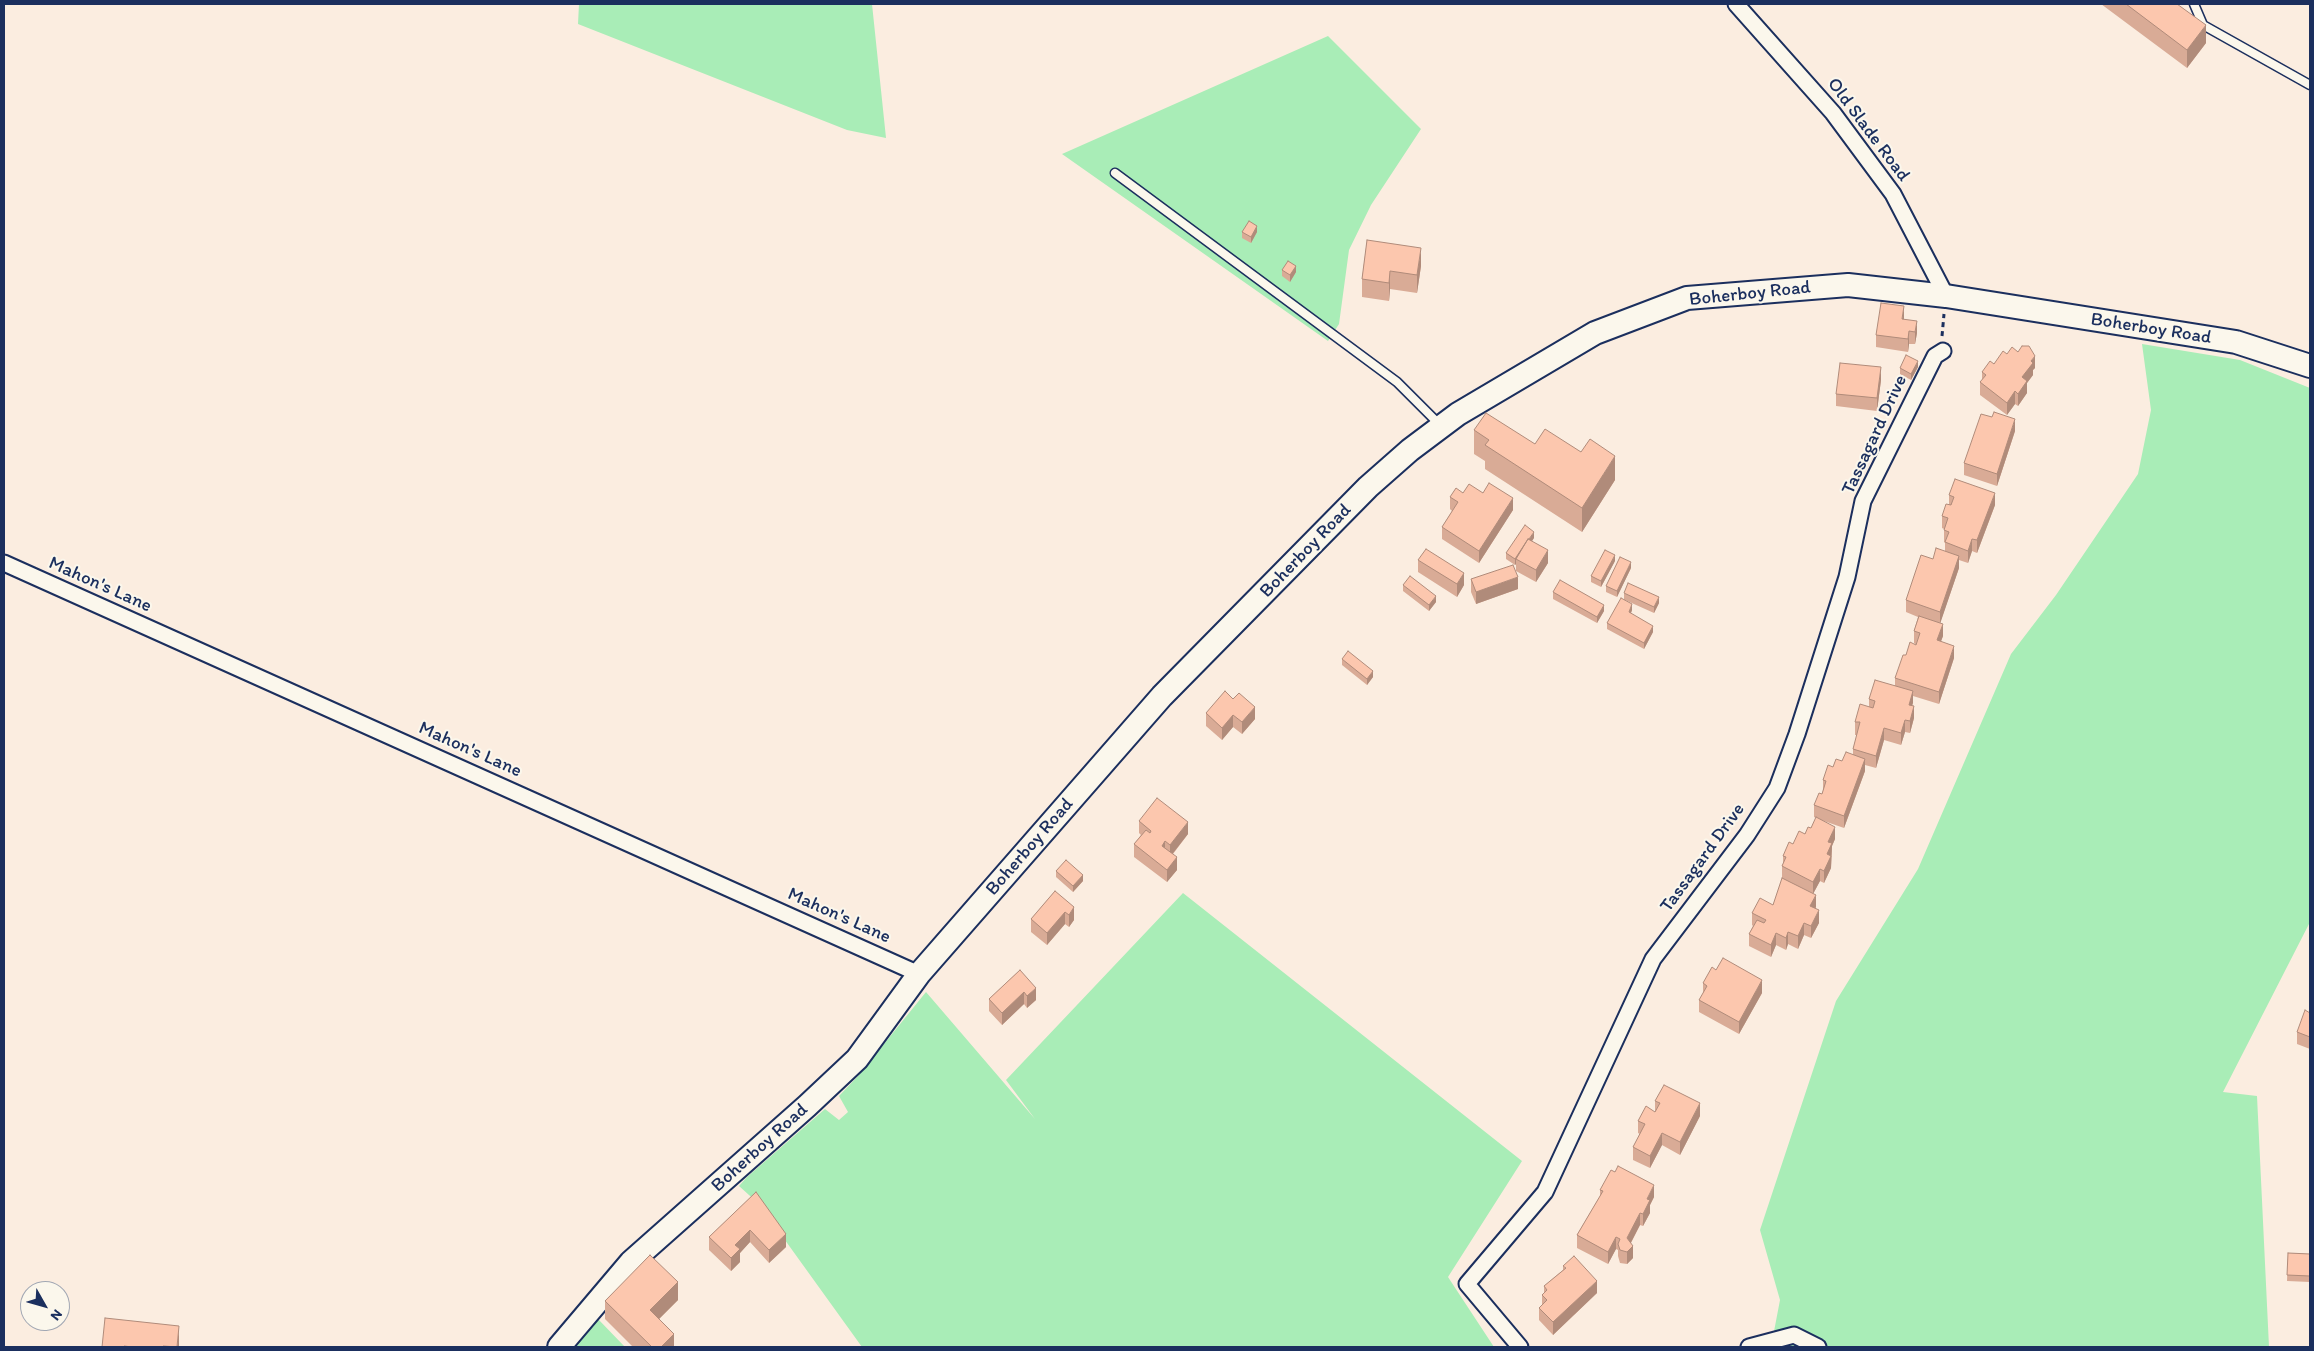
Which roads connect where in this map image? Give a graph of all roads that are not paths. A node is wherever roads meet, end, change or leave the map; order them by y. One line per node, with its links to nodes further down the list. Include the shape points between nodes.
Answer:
1 (1736, 4): 5 (street, Old Slade Road, via 1833,113 1893,194)
2 (2194, 4): 3 (lane, via 2203,25)
3 (2310, 85)
4 (1115, 173): 8 (lane, via 1397,382)
5 (1946, 296): 7 (street, Boherboy Road, via 2236,342); 8 (street, Boherboy Road, via 1848,285 1687,298 1595,333)
6 (1944, 351): 12 (street, Tassagard Drive, via 1935,356 1863,501 1847,577 1777,788 1741,843 1652,958 1545,1192 1467,1284)
7 (2310, 366)
8 (1441, 426): 10 (street, Boherboy Road, via 1368,487 1162,696)
9 (4, 563): 10 (street, Mahon's Lane)
10 (920, 974): 11 (street, Boherboy Road, via 857,1059 631,1262)
11 (560, 1347)
12 (1520, 1347)
13 (1749, 1347): 14 (street, via 1794,1335)
14 (1818, 1347)

